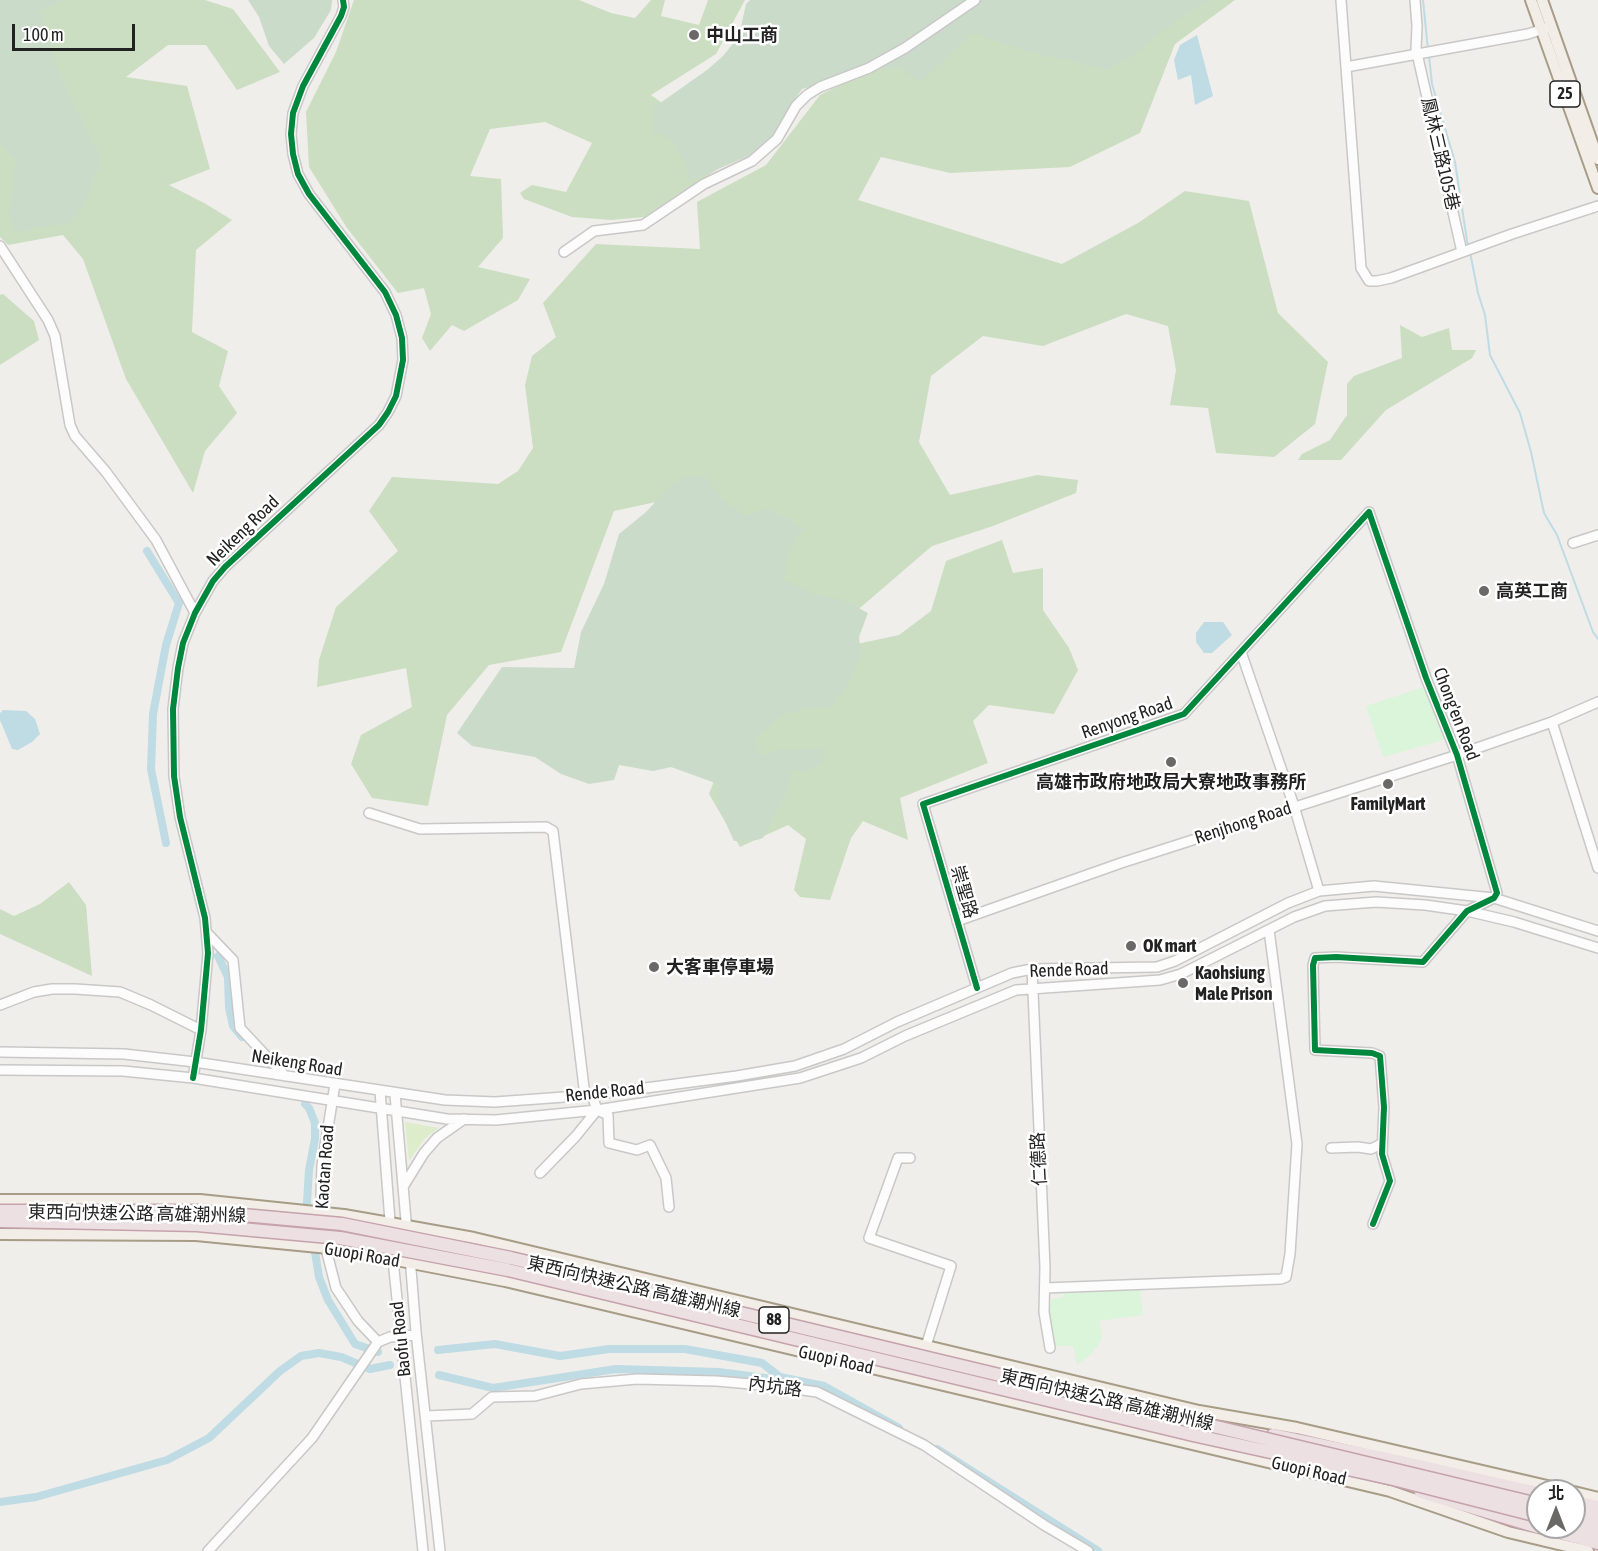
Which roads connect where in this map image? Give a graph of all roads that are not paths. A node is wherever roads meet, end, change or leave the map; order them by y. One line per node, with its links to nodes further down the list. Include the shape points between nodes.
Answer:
1 (343, 0): 19 (street, Neikeng Road, via 344,7 293,113 293,154 309,194 385,292 392,308 402,338 403,360 396,396 378,425 225,567)
2 (975, 0): 15 (street, via 905,48 807,95 777,139 752,161 704,184 644,225 594,231)
3 (1341, 0): 9 (street)
4 (1415, 0): 8 (street, 鳳林三路105巷)
5 (1532, 0): 7 (main road, 25)
6 (1542, 0): 7 (main road, 25)
7 (1547, 28): 8 (street); 10 (main road, 25); 11 (main road, 25)
8 (1419, 55): 9 (street); 14 (street, 鳳林三路105巷)
9 (1346, 67): 14 (street, via 1362,268 1370,281 1391,278)
10 (1598, 159)
11 (1598, 188)
12 (1598, 206): 14 (street)
13 (0, 246): 19 (street, via 55,336 75,436 156,540)
14 (1467, 250)
15 (564, 252)
16 (1369, 512): 20 (street, Renyong Road); 23 (street, Chong'en Road)
17 (1598, 536): 18 (street)
18 (1573, 543)
19 (195, 613): 35 (street, Neikeng Road, via 178,668 173,747 177,800)
20 (1241, 652): 24 (street, Renyong Road, via 1184,714); 25 (street)
21 (1598, 702): 22 (street, Renjhong Road)
22 (1552, 722): 23 (street, Renjhong Road); 27 (street)
23 (1457, 755): 25 (street, Renjhong Road); 30 (street, Chong'en Road, via 1497,893)
24 (923, 804): 32 (street, 崇聖路)
25 (1294, 806): 29 (street); 32 (street, Renjhong Road)
26 (369, 813): 50 (street, via 420,829 546,827 553,831)
27 (1594, 835): 28 (street)
28 (1598, 868)
29 (1319, 891): 30 (street, Rende Road, via 1374,886); 37 (street, Rende Road, via 1156,967)
30 (1494, 898): 31 (street); 34 (street, Rende Road)
31 (1467, 911): 33 (street, Rende Road, via 1376,902 1325,906); 36 (street, Rende Road); 56 (street, via 1423,962 1315,958 1315,1050 1380,1056 1384,1107)
32 (957, 921): 38 (street, 崇聖路)
33 (1269, 930): 39 (street, Rende Road, via 1181,974 1160,980); 73 (street, via 1297,1144 1286,1277)
34 (1598, 931)
35 (208, 934): 41 (street, Neikeng Road); 45 (street, Neikeng Road, via 233,960 240,1028)
36 (1598, 948)
37 (1032, 969): 38 (street, Rende Road); 39 (street, 仁德路)
38 (977, 988): 50 (street, Rende Road, via 844,1049 795,1066)
39 (1033, 988): 53 (street, Rende Road, via 1016,990 861,1058 800,1078); 73 (street, 仁德路)
40 (0, 1005): 41 (street, via 52,989 120,992)
41 (201, 1030): 43 (street, Neikeng Road)
42 (0, 1052): 43 (street, Neikeng Road, via 124,1054)
43 (195, 1062): 45 (street, Neikeng Road); 46 (street, Neikeng Road)
44 (0, 1070): 46 (street, Neikeng Road, via 123,1071)
45 (285, 1076): 47 (street, Neikeng Road)
46 (193, 1078): 51 (street, Neikeng Road)
47 (335, 1084): 48 (street, Neikeng Road); 51 (street, Kaotan Road)
48 (380, 1091): 49 (street, Neikeng Road); 52 (street, Baofu Road)
49 (395, 1094): 50 (street, Rende Road, via 495,1102); 54 (street, Baofu Road)
50 (589, 1095): 53 (street)
51 (332, 1101): 52 (street, Neikeng Road); 64 (street, Kaotan Road)
52 (381, 1109): 54 (street, Neikeng Road); 66 (street, Baofu Road)
53 (597, 1110): 55 (street, Rende Road, via 496,1120); 59 (street); 62 (street, via 608,1115 609,1143 637,1150 650,1145 666,1178)
54 (397, 1112): 55 (street, Rende Road); 60 (street, Baofu Road)
55 (464, 1119): 60 (street, via 424,1152)
56 (1381, 1144): 57 (street, via 1371,1149); 67 (street, via 1390,1181)
57 (1331, 1148)
58 (910, 1158): 77 (street, via 898,1158 870,1238 951,1266)
59 (540, 1173)
60 (403, 1187): 68 (street, Baofu Road)
61 (0, 1200): 64 (main road, Guopi Road, via 200,1200)
62 (669, 1207)
63 (0, 1211): 80 (highway, 東西向快速公路 高雄潮州線 / 88, bridge, via 199,1211 342,1224 511,1258)
64 (319, 1212): 66 (main road, Guopi Road); 70 (street, Kaotan Road)
65 (0, 1221): 81 (highway, 東西向快速公路 高雄潮州線 / 88, bridge, via 197,1225 340,1238 508,1270)
66 (390, 1223): 68 (main road, Guopi Road); 71 (street, Baofu Road)
67 (1374, 1224)
68 (407, 1226): 72 (street, Baofu Road); 77 (main road, Guopi Road)
69 (0, 1234): 70 (main road, Guopi Road, via 196,1235)
70 (324, 1248): 71 (main road, Guopi Road); 76 (street, Kaotan Road, via 336,1288)
71 (393, 1260): 72 (main road, Guopi Road); 75 (street, Baofu Road)
72 (411, 1263): 74 (street, Baofu Road); 93 (main road, Guopi Road, via 505,1281 1301,1469 1390,1491 1508,1532)
73 (1045, 1288): 78 (street, 仁德路)
74 (416, 1335): 75 (street); 79 (street, Baofu Road)
75 (401, 1336): 76 (street); 90 (street, Baofu Road)
76 (377, 1344): 89 (street, via 312,1438)
77 (926, 1346): 82 (main road, Guopi Road, via 1198,1411 1298,1428)
78 (1050, 1348)
79 (426, 1416): 91 (street, Baofu Road); 92 (street, 內坑路, via 472,1414 492,1397 534,1395 581,1384 638,1379 716,1381 817,1392 924,1446)
80 (1197, 1421): 83 (highway, bridge); 84 (highway, 東西向快速公路 高雄潮州線 / 88, bridge)
81 (1393, 1479): 85 (highway, 東西向快速公路 高雄潮州線 / 88, bridge); 86 (highway, bridge, via 1410,1488)
82 (1526, 1481)
83 (1526, 1490)
84 (1526, 1501)
85 (1526, 1513)
86 (1526, 1523)
87 (1583, 1539): 88 (highway)
88 (1598, 1543)
89 (208, 1551)
90 (423, 1551)
91 (440, 1551)
92 (1088, 1551)
93 (1588, 1551)

